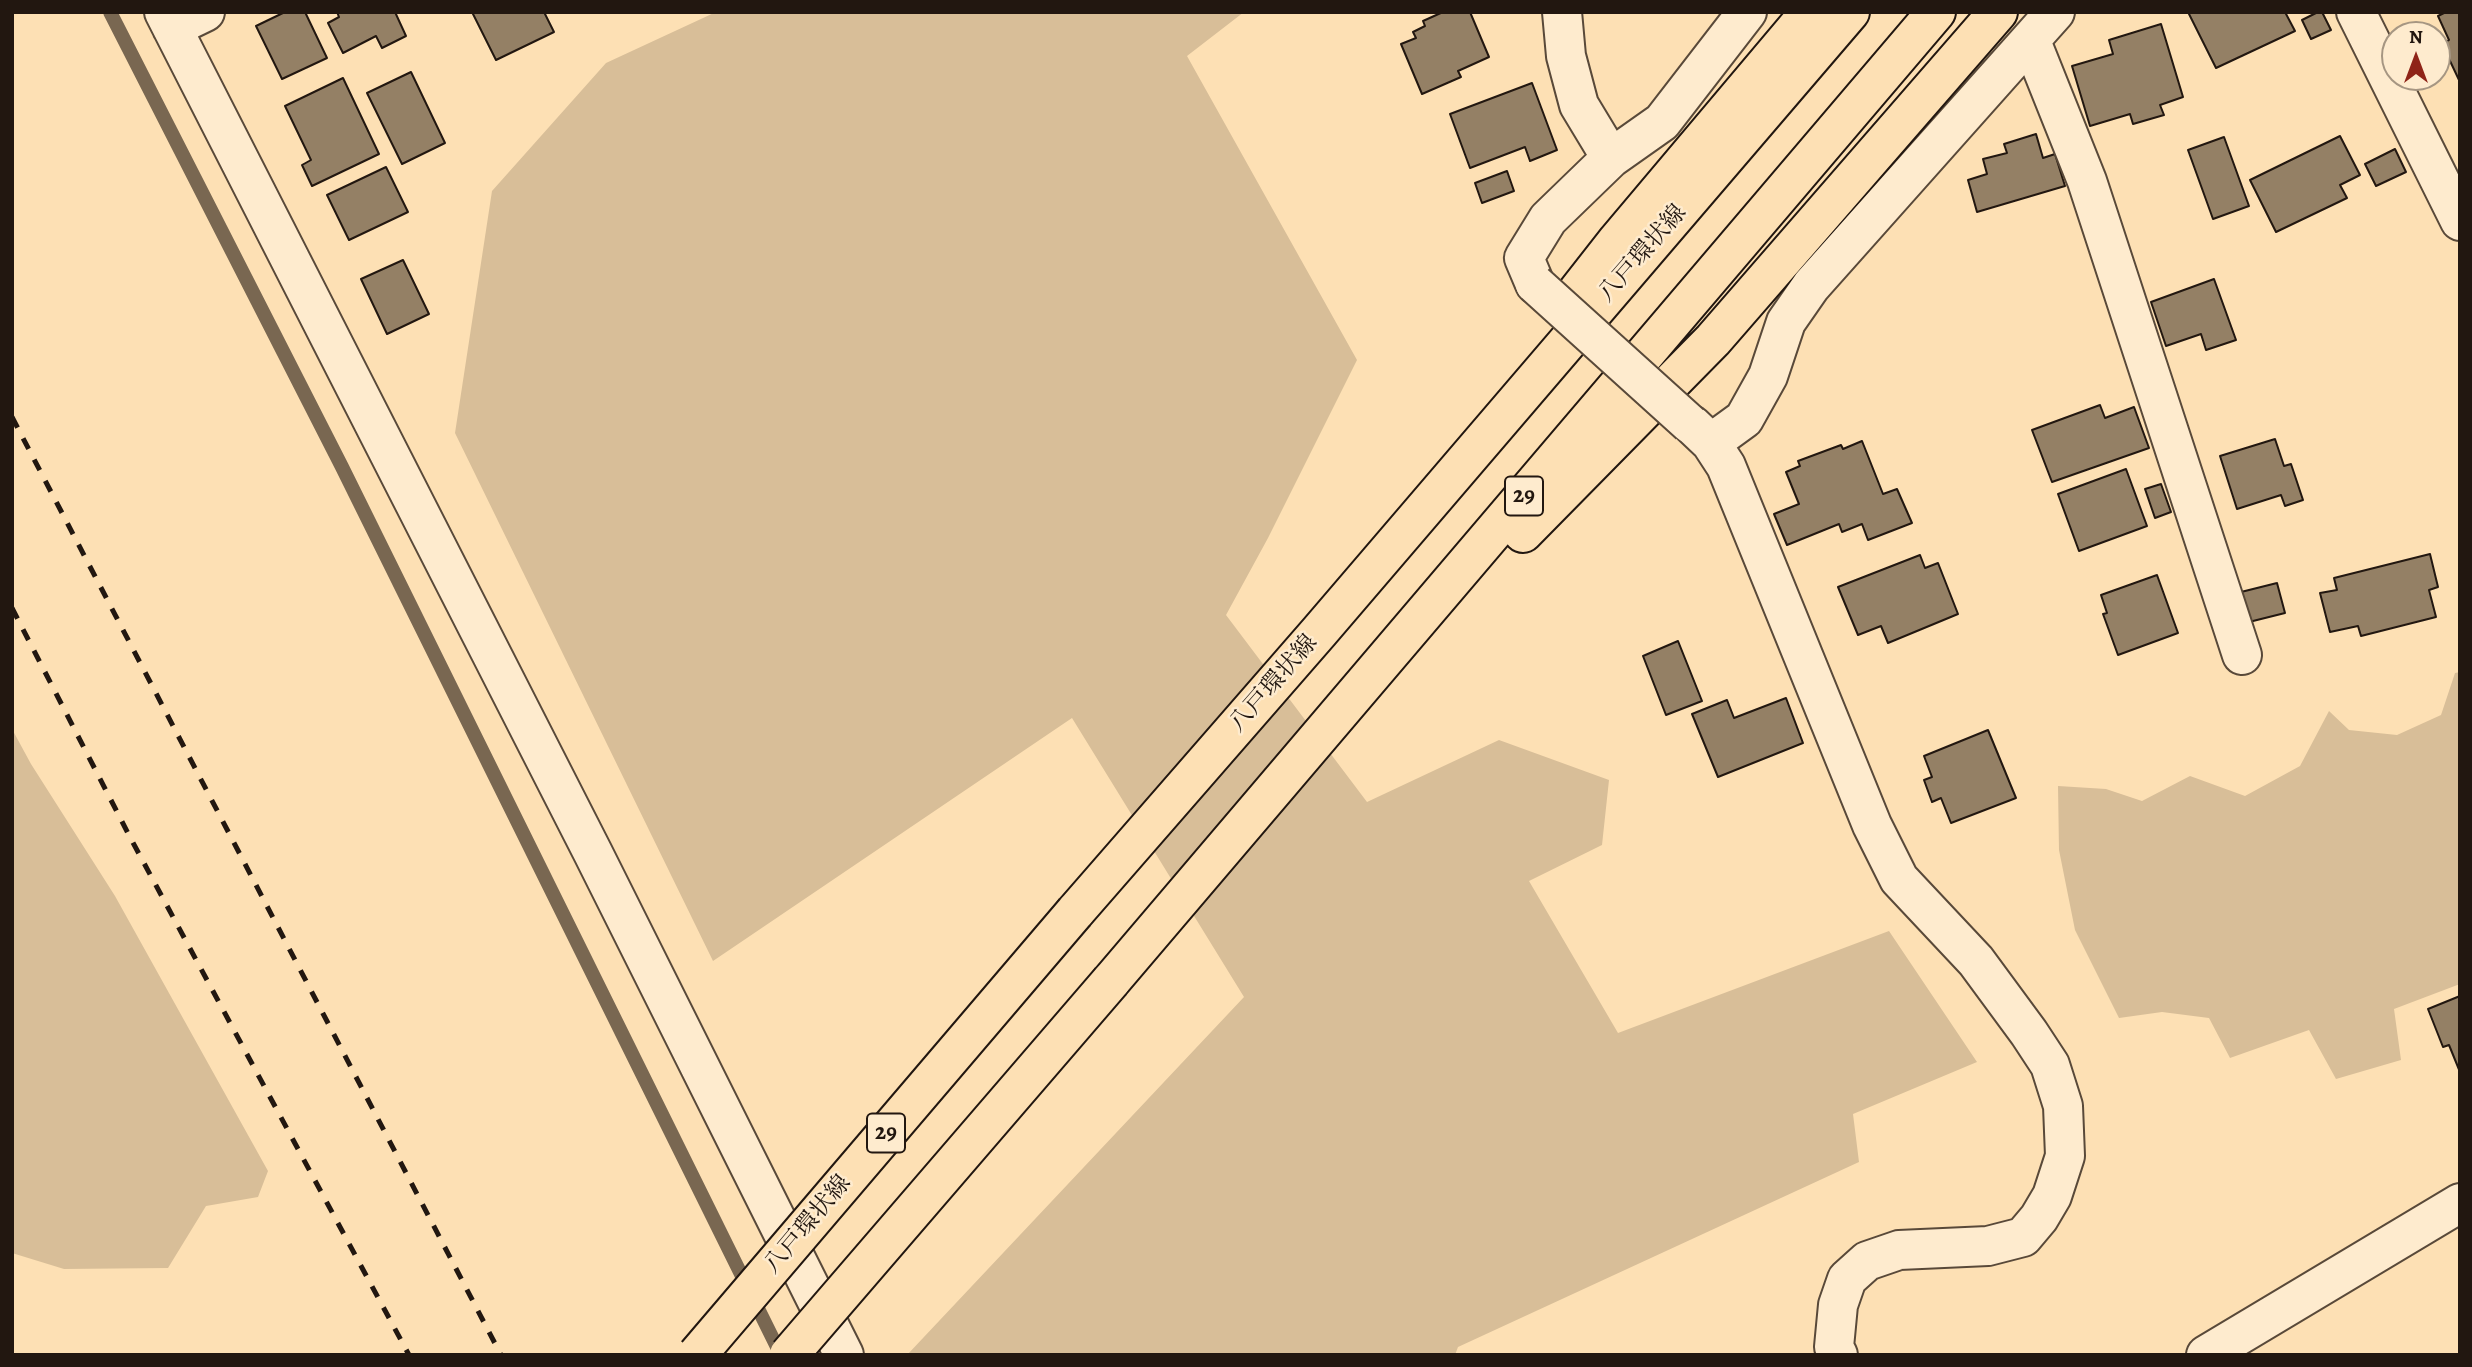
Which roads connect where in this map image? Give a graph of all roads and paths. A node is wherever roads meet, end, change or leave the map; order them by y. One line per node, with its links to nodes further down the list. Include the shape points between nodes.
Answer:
1 (1562, 12): 11 (street, via 1566,56 1579,104)
2 (1747, 12): 11 (street, via 1662,122)
3 (1810, 12): 14 (main road, 29, via 1617,241 1378,547)
4 (1850, 12): 14 (main road, 八戸環状線 / 29)
5 (1936, 12): 16 (main road, 29)
6 (1998, 12): 16 (main road, 29, via 1713,340)
7 (2055, 12): 10 (street)
8 (2356, 12): 12 (street)
9 (181, 18): 20 (street)
10 (2031, 41): 13 (street, via 1811,285 1786,321 1768,376 1744,419); 15 (street, via 2087,181)
11 (1611, 158): 13 (street, bridge, via 1548,219 1524,258 1535,284)
12 (2460, 221)
13 (1701, 433): 21 (street, via 1726,466 1872,825 1899,879 1976,961 2029,1033 2050,1065 2063,1106 2065,1156 2052,1196 2023,1237 1988,1246 1899,1251 1867,1261 1847,1279 1838,1305 1834,1347)
14 (1319, 632): 18 (main road, 八戸環状線 / 29, bridge)
15 (2242, 655)
16 (1307, 751): 19 (main road, 29, bridge)
17 (2460, 1203): 22 (street)
18 (697, 1355)
19 (789, 1355)
20 (844, 1355)
21 (1838, 1355)
22 (2206, 1355)

